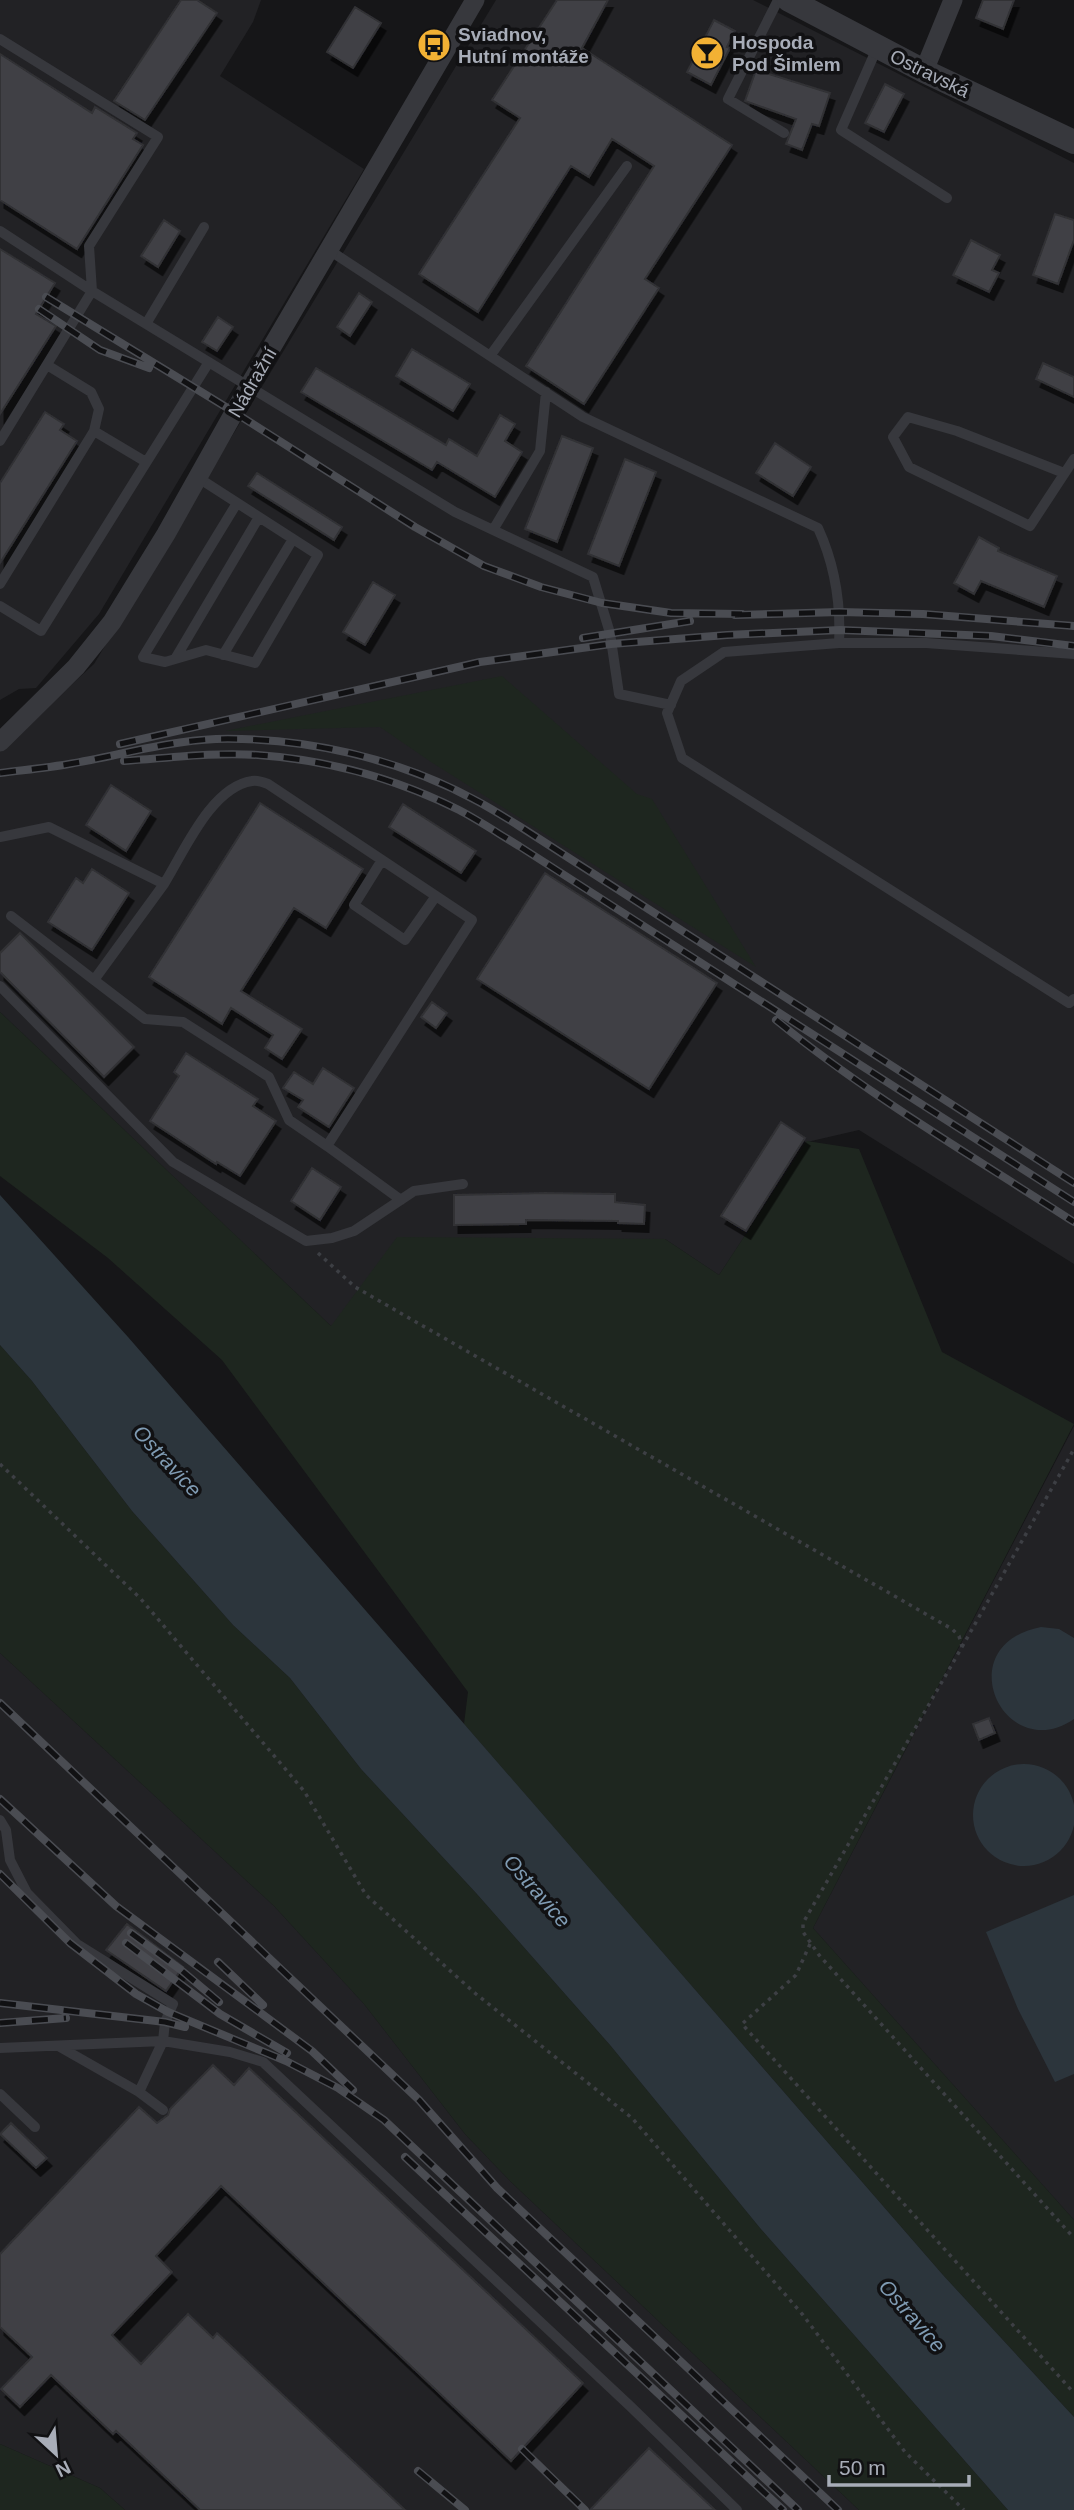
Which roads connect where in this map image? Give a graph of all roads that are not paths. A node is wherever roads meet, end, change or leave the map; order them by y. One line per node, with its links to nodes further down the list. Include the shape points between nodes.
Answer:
1 (475, 0): 14 (street, Nádražní)
2 (778, 0): 8 (lane, via 728,99)
3 (789, 0): 6 (street, Ostravská)
4 (953, 0): 7 (street)
5 (0, 39): 15 (lane, via 158,137 89,246)
6 (878, 47): 7 (street, Ostravská); 11 (lane, via 841,130)
7 (923, 71): 9 (street, Ostravská)
8 (784, 133)
9 (1074, 142)
10 (626, 166): 17 (lane)
11 (947, 198)
12 (204, 227): 16 (lane)
13 (0, 231): 15 (lane)
14 (329, 250): 17 (lane); 20 (street, Nádražní)
15 (92, 291): 16 (lane); 19 (lane)
16 (146, 324): 18 (lane)
17 (490, 356): 21 (lane)
18 (209, 362): 20 (lane); 25 (lane)
19 (47, 365): 22 (lane, via 91,392 99,409); 23 (lane)
20 (249, 386): 27 (street, Nádražní); 30 (lane, via 455,512)
21 (546, 392): 30 (lane, via 540,451); 34 (lane, via 583,417 818,528 831,556 840,612)
22 (94, 431): 25 (lane); 32 (lane)
23 (0, 441)
24 (1074, 459): 26 (lane)
25 (146, 463): 33 (lane, via 41,631)
26 (1065, 473): 26 (lane, via 1030,526 909,467 893,437 908,417)
27 (197, 478): 28 (lane); 39 (street, Nádražní, via 112,622 76,667)
28 (237, 503): 29 (lane); 37 (lane, via 143,657)
29 (259, 517): 31 (lane); 37 (lane)
30 (493, 530): 38 (lane, via 593,577 610,633 619,694)
31 (293, 539): 36 (lane); 36 (lane, via 318,555 255,663)
32 (0, 584)
33 (0, 606)
34 (839, 643): 35 (lane, via 926,643); 38 (lane, via 724,652 681,681)
35 (1074, 654)
36 (223, 655): 37 (lane, via 205,650)
37 (175, 660)
38 (671, 705): 47 (lane, via 667,713 682,758 1069,1003)
39 (0, 742)
40 (0, 837): 42 (lane, via 49,827)
41 (382, 860): 42 (lane, via 268,784 254,780 232,788 213,804); 43 (lane); 43 (lane, via 354,905 405,940)
42 (164, 884): 45 (lane)
43 (436, 896): 48 (lane, via 471,920)
44 (12, 916): 45 (lane)
45 (94, 980): 48 (lane, via 145,1018 183,1022 269,1077 289,1120)
46 (0, 986): 50 (lane, via 173,1162 306,1241 354,1231)
47 (1074, 999)
48 (327, 1146): 50 (lane)
49 (463, 1184): 50 (lane, via 414,1191)
50 (401, 1200)
51 (0, 1820): 52 (lane, via 10,1860 27,1893 77,1944 173,2004)
52 (163, 2041): 53 (lane); 55 (lane); 59 (lane, via 263,2062)
53 (60, 2047): 54 (lane); 55 (lane)
54 (0, 2048)
55 (139, 2092): 57 (lane)
56 (0, 2094): 58 (lane)
57 (163, 2110)
58 (35, 2127)
59 (737, 2510)

